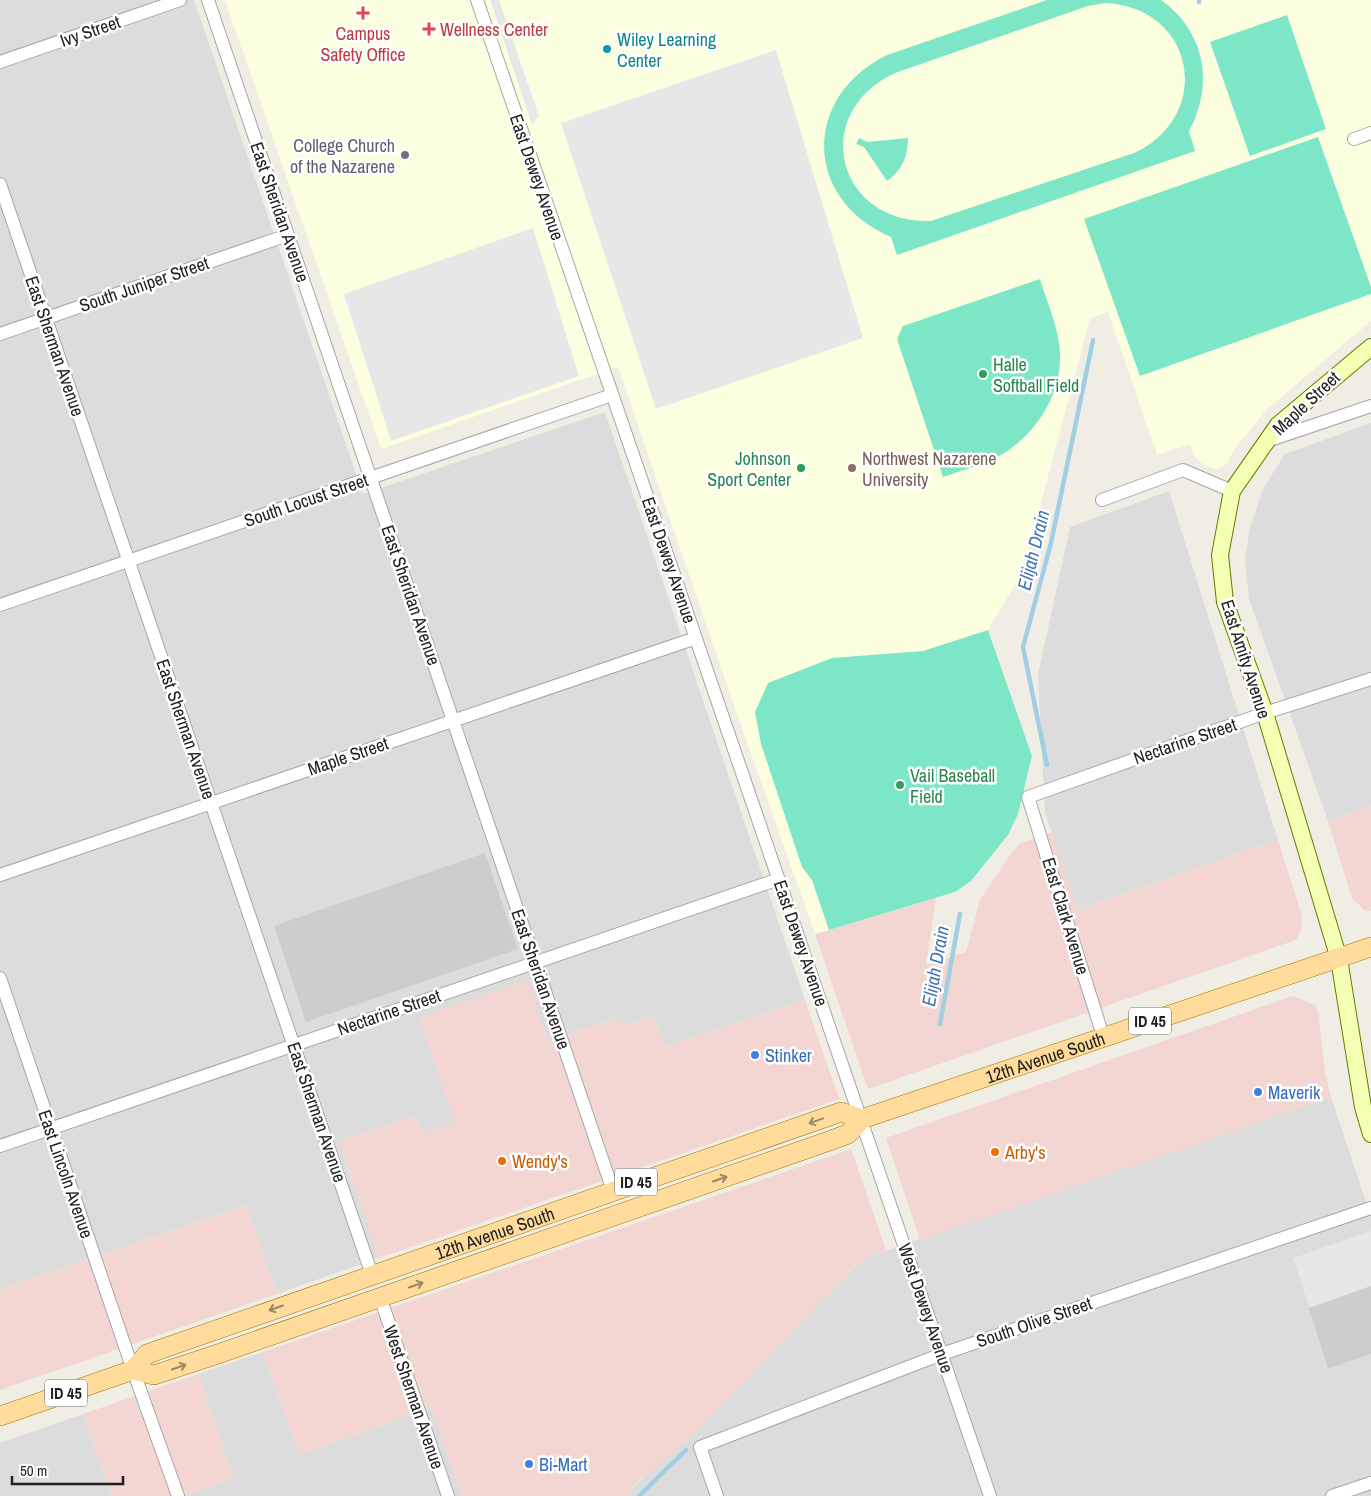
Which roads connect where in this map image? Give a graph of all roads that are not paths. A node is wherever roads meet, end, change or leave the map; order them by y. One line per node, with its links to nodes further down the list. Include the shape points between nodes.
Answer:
1 (180, 0): 4 (street, Ivy Street)
2 (208, 0): 8 (street, East Sheridan Avenue)
3 (477, 0): 12 (street, East Dewey Avenue)
4 (0, 62)
5 (1371, 133): 6 (street)
6 (1354, 139)
7 (0, 184): 9 (street, East Sherman Avenue)
8 (288, 235): 9 (street, South Juniper Street); 15 (street, East Sheridan Avenue)
9 (46, 318): 10 (street, South Juniper Street); 18 (street, East Sherman Avenue)
10 (0, 334)
11 (1371, 347): 14 (main road, Maple Street, via 1278,425)
12 (612, 394): 15 (street, South Locust Street); 20 (street, East Dewey Avenue)
13 (1371, 406): 14 (street)
14 (1267, 441): 16 (main road, Maple Street)
15 (371, 478): 18 (street, South Locust Street); 23 (street, East Sheridan Avenue)
16 (1232, 491): 17 (street, via 1183,470); 22 (main road, East Amity Avenue, via 1220,555 1225,602)
17 (1102, 500)
18 (128, 561): 19 (street, South Locust Street); 25 (street, East Sherman Avenue)
19 (0, 605)
20 (696, 638): 23 (street, Maple Street); 27 (street, East Dewey Avenue)
21 (1371, 679): 22 (street, Nectarine Street)
22 (1265, 713): 24 (street, Nectarine Street); 29 (main road, East Amity Avenue)
23 (453, 720): 25 (street, Maple Street); 30 (street, East Sheridan Avenue)
24 (1028, 797): 32 (street, East Clark Avenue)
25 (211, 802): 26 (street, Maple Street); 33 (street, East Sherman Avenue)
26 (0, 875)
27 (779, 879): 30 (street, Nectarine Street); 34 (street, East Dewey Avenue)
28 (1371, 947): 29 (main road, 12th Avenue South / ID 45)
29 (1339, 959): 32 (main road, 12th Avenue South / ID 45); 36 (main road, East Amity Avenue, via 1363,1107)
30 (535, 962): 33 (street, Nectarine Street); 39 (street, East Sheridan Avenue)
31 (0, 978): 35 (street, East Lincoln Avenue)
32 (1103, 1036): 34 (main road, 12th Avenue South / ID 45)
33 (294, 1045): 35 (street, Nectarine Street); 43 (street, East Sherman Avenue)
34 (862, 1119): 38 (main road, 12th Avenue South / ID 45, one-way to 38, via 841,1112); 41 (main road, 12th Avenue South / ID 45, one-way to 34, via 848,1134); 46 (street, West Dewey Avenue)
35 (51, 1129): 37 (street, Nectarine Street); 47 (street, East Lincoln Avenue)
36 (1371, 1134)
37 (0, 1146)
38 (706, 1159): 39 (main road, 12th Avenue South / ID 45); 41 (main road, via 705,1166 698,1173 638,1195 627,1204)
39 (608, 1193): 42 (main road, via 594,1211 487,1248); 43 (main road, 12th Avenue South / ID 45)
40 (1371, 1208): 46 (street, South Olive Street)
41 (624, 1212): 42 (main road, 12th Avenue South / ID 45)
42 (459, 1270): 44 (main road, 12th Avenue South / ID 45, one-way to 42)
43 (372, 1275): 45 (main road, via 362,1290 297,1314); 47 (main road, 12th Avenue South / ID 45, one-way to 47, via 147,1354)
44 (380, 1297): 45 (main road, 12th Avenue South / ID 45); 51 (street, West Sherman Avenue)
45 (276, 1334): 47 (main road, 12th Avenue South / ID 45, one-way to 45, via 154,1375)
46 (942, 1354): 52 (street, South Olive Street, via 700,1446); 53 (street, West Dewey Avenue)
47 (133, 1370): 48 (main road, 12th Avenue South / ID 45); 50 (street, East Lincoln Avenue)
48 (0, 1416)
49 (1371, 1483): 54 (street)
50 (178, 1496)
51 (448, 1496)
52 (717, 1496)
53 (990, 1496)
54 (1332, 1496)

